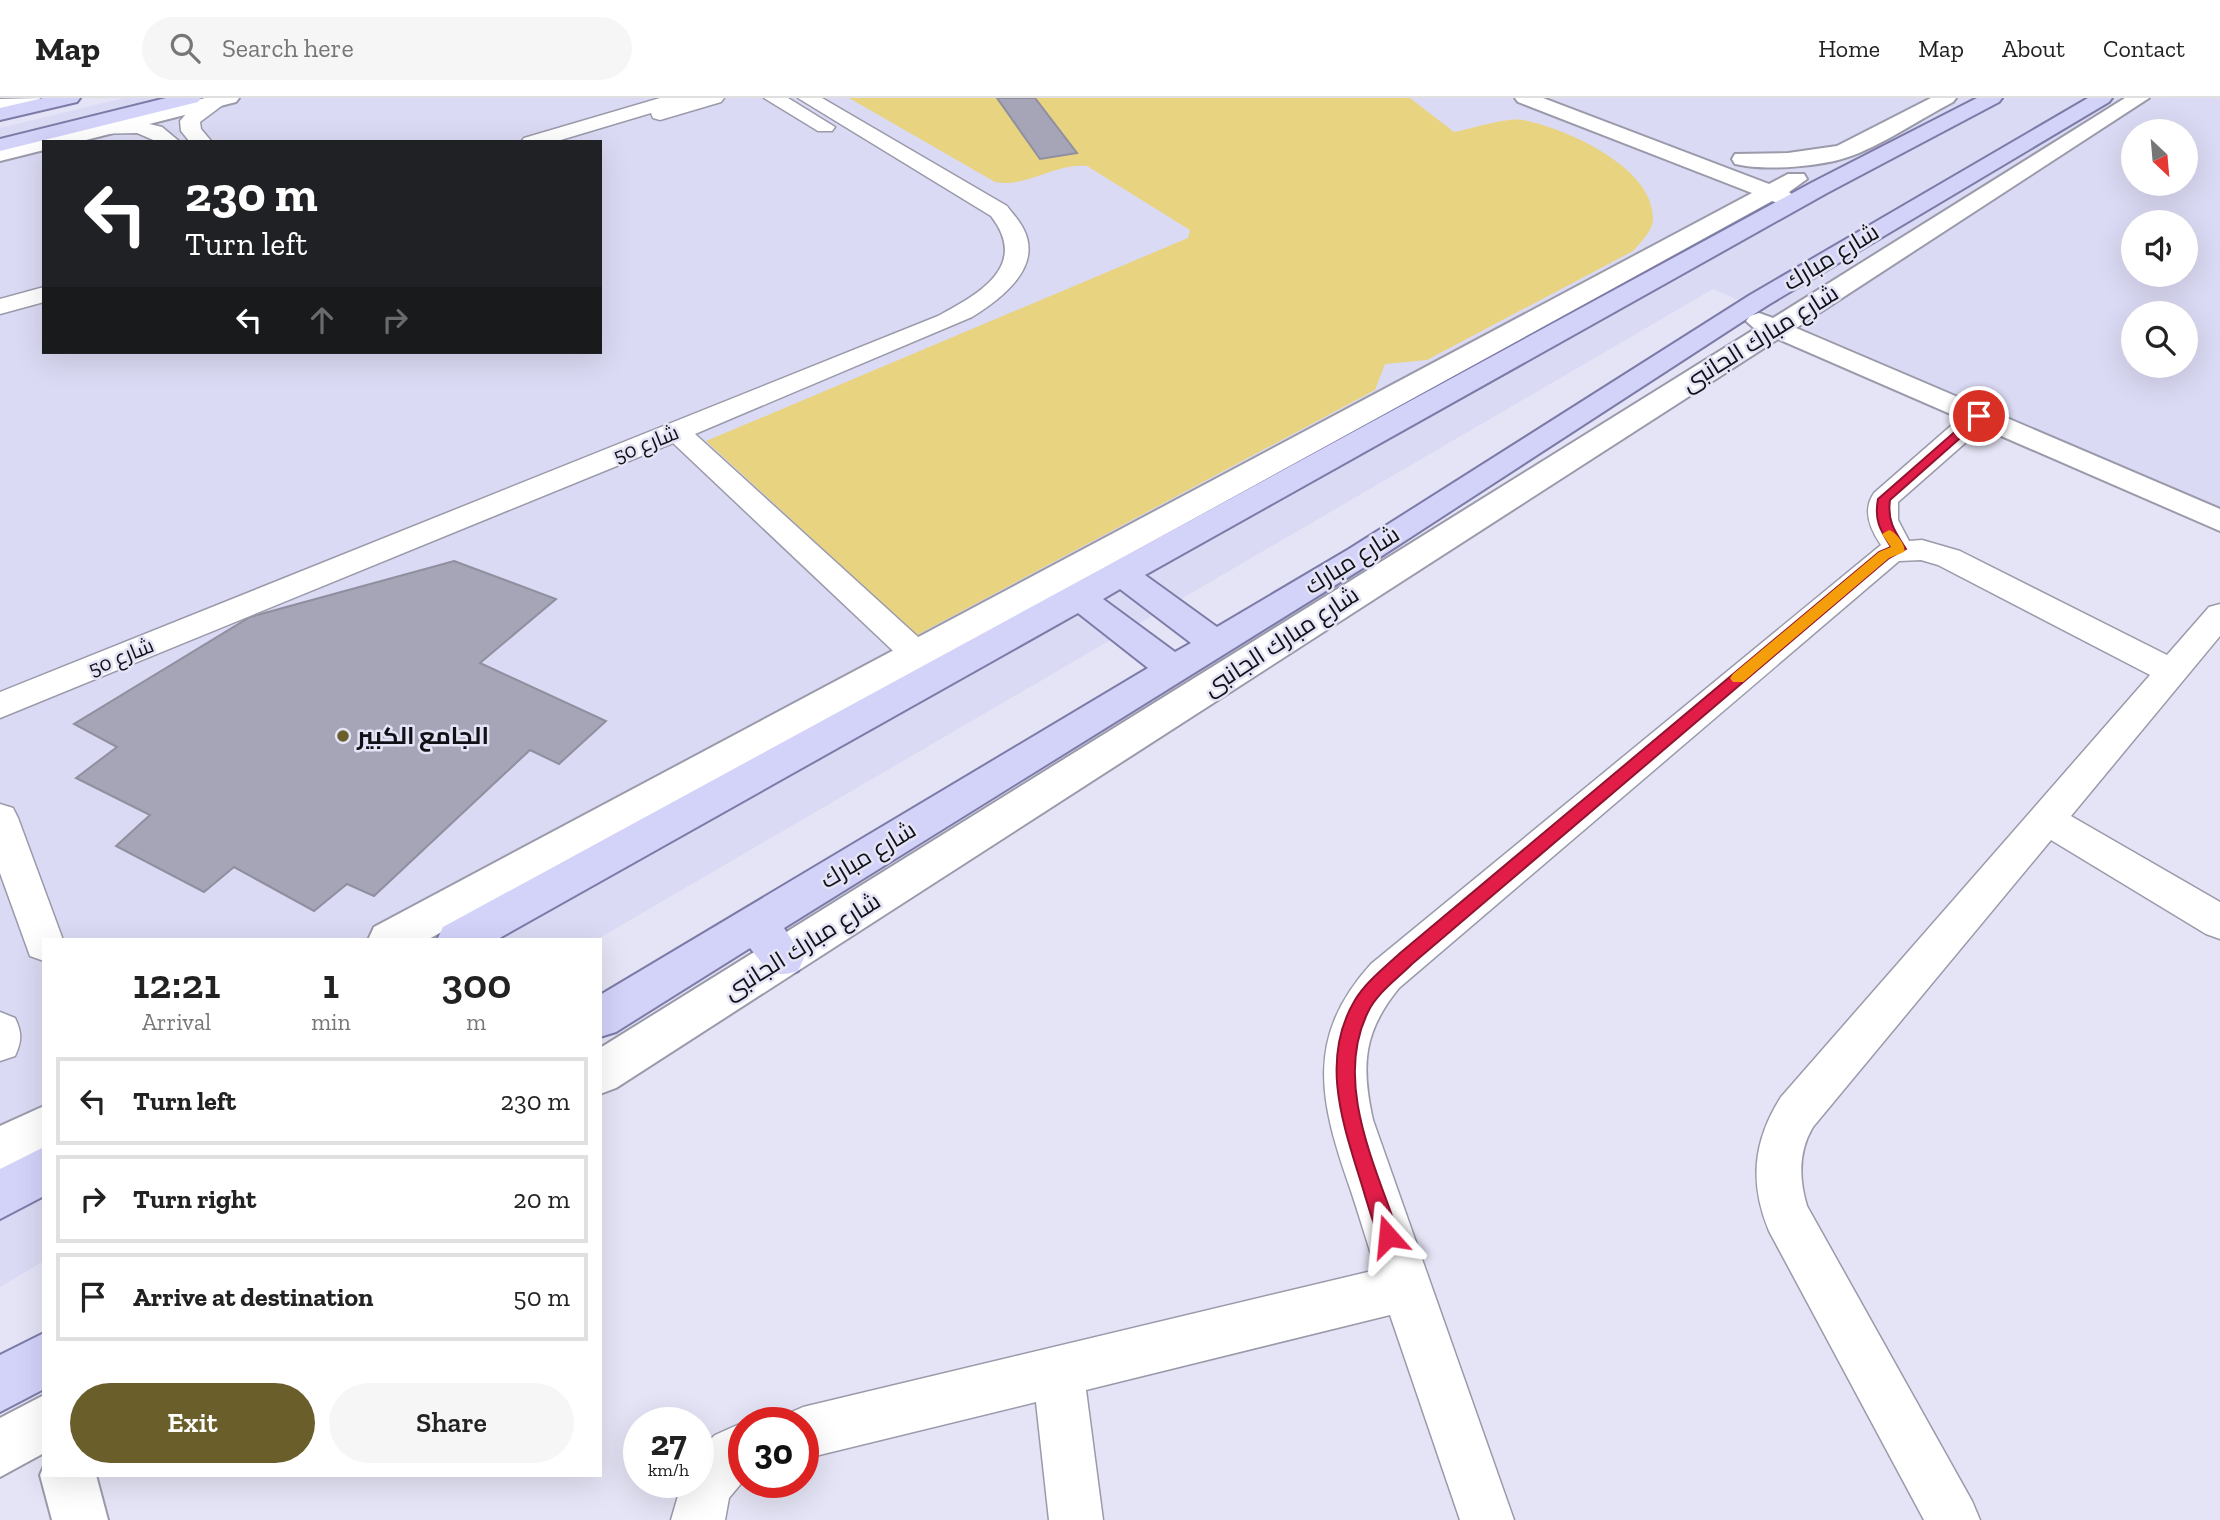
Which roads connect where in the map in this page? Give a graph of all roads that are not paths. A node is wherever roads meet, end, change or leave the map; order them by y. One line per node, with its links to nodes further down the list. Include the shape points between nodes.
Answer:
1 (30, 98): 15 (main road)
2 (70, 98): 17 (main road)
3 (191, 98): 18 (main road)
4 (681, 98): 22 (street)
5 (714, 98): 23 (street)
6 (774, 98): 31 (street, شارع 50)
7 (808, 98): 31 (street, شارع 50)
8 (1525, 98): 27 (main road)
9 (1583, 98): 16 (main road)
10 (1992, 98): 14 (main road)
11 (2102, 98): 36 (main road, شارع مبارك)
12 (2139, 98): 38 (main road, شارع مبارك الجانبى)
13 (223, 99): 18 (main road); 21 (street, via 190,121 191,131)
14 (1954, 103): 29 (main road, via 1842,152 1808,159); 30 (main road)
15 (0, 105)
16 (1607, 107)
17 (0, 114)
18 (95, 126): 19 (main road); 20 (street, via 144,128); 25 (main road)
19 (57, 140)
20 (168, 140)
21 (200, 140)
22 (538, 140)
23 (572, 140)
24 (42, 144): 28 (main road)
25 (0, 145)
26 (1718, 149): 29 (main road)
27 (1666, 153): 30 (main road); 32 (main road, via 1690,172 1705,199 1703,225)
28 (0, 155)
29 (1743, 159): 30 (main road)
30 (1795, 190): 32 (main road); 39 (main road)
31 (953, 192): 40 (street, شارع 50, via 999,211 1014,228 1017,259 992,293 947,321)
32 (1696, 235): 39 (main road)
33 (42, 284): 34 (street)
34 (0, 295)
35 (42, 295): 37 (street)
36 (1748, 306): 38 (main road); 49 (main road, شارع مبارك)
37 (0, 307)
38 (1786, 322): 41 (main road); 62 (main road, شارع مبارك الجانبى)
39 (1436, 386): 46 (main road); 50 (main road)
40 (708, 408): 42 (street, شارع 50); 53 (street, شارع 50)
41 (1982, 410): 43 (main road); 44 (main road); 45 (street, via 1884,499 1884,526)
42 (677, 432): 50 (street); 54 (street, شارع 50)
43 (2220, 494)
44 (2220, 521)
45 (1899, 549): 52 (street, via 1949,558); 71 (street, via 1884,555 1385,976 1361,1007 1344,1065 1349,1110)
46 (1120, 573): 47 (main road); 49 (main road)
47 (1078, 596): 50 (main road); 51 (main road)
48 (2220, 615): 52 (street)
49 (1216, 644): 51 (main road, شارع مبارك)
50 (927, 663): 60 (main road); 61 (main road)
51 (1174, 670): 58 (main road, شارع مبارك)
52 (2172, 672): 56 (street)
53 (0, 682)
54 (0, 706)
55 (0, 818): 59 (street)
56 (2046, 819): 57 (street); 82 (street, via 1797,1112 1786,1128 1776,1168 1786,1215)
57 (2220, 922)
58 (755, 923): 62 (main road); 63 (main road, شارع مبارك)
59 (42, 938)
60 (393, 938)
61 (461, 938)
62 (783, 958): 66 (main road, شارع مبارك الجانبى)
63 (602, 1017)
64 (0, 1031): 65 (street)
65 (0, 1042)
66 (602, 1072)
67 (42, 1129): 68 (main road)
68 (0, 1151)
69 (42, 1171): 70 (main road)
70 (0, 1195)
71 (1405, 1287): 72 (street); 81 (street)
72 (1058, 1371): 74 (street); 80 (street)
73 (42, 1423): 75 (main road)
74 (819, 1429)
75 (0, 1449)
76 (728, 1458): 79 (street, via 707,1481)
77 (69, 1477): 78 (main road)
78 (80, 1520)
79 (698, 1520)
80 (1076, 1520)
81 (1487, 1520)
82 (1953, 1520)

